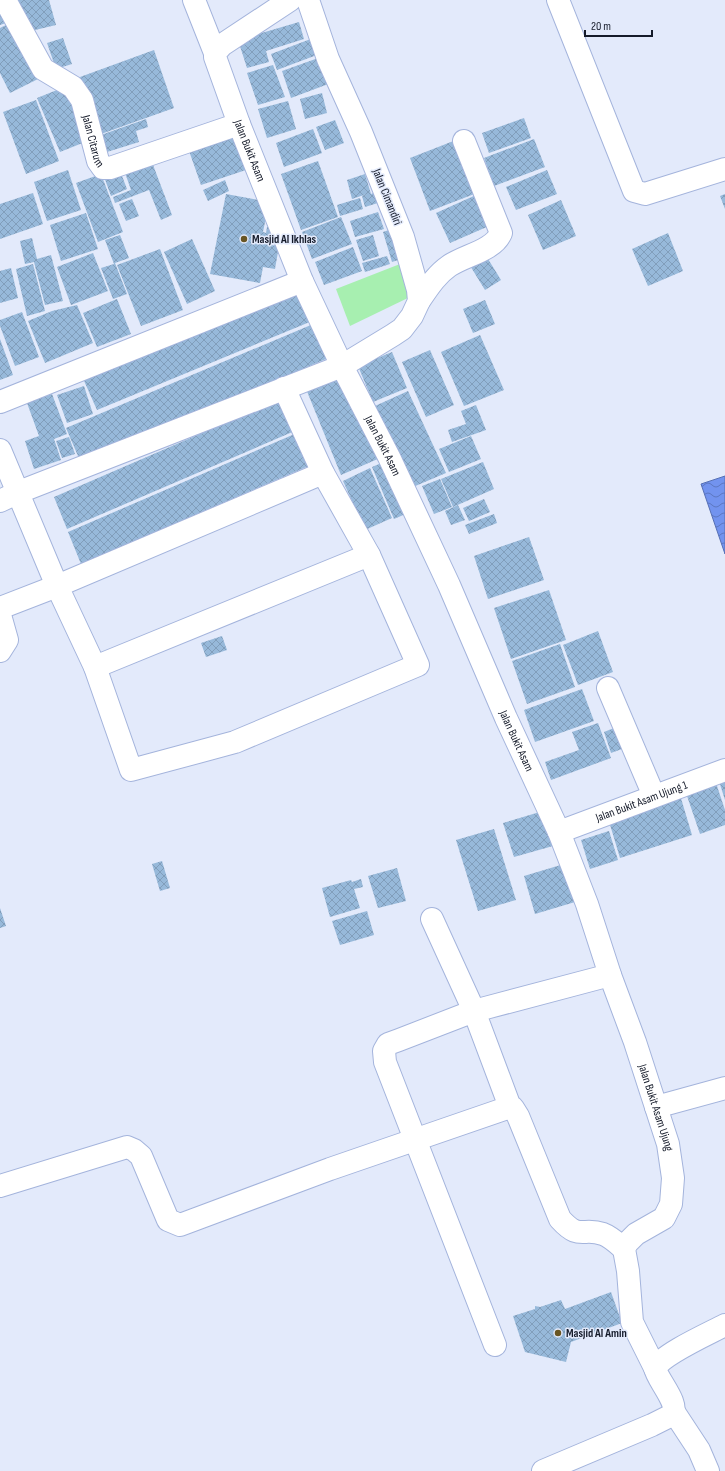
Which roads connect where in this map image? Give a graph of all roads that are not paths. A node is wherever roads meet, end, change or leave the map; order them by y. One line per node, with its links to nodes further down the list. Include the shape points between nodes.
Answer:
1 (5, 0): 7 (street, Jalan Citarum, via 43,69 78,92 98,161 103,168 110,168)
2 (194, 0): 6 (street, Jalan Bukit Asam)
3 (290, 0): 6 (street, via 222,45)
4 (308, 0): 11 (street, Jalan Cimandiri, via 328,59 361,132 403,237)
5 (558, 0): 9 (street, via 634,191 645,194)
6 (215, 55): 7 (street, Jalan Bukit Asam)
7 (239, 124): 10 (street, Jalan Bukit Asam)
8 (464, 141): 11 (street, via 501,233 494,242 448,266 435,278)
9 (725, 169)
10 (302, 281): 12 (street, Jalan Bukit Asam); 14 (street)
11 (419, 301): 12 (street, via 402,329)
12 (342, 366): 13 (street); 27 (street, Jalan Bukit Asam, via 389,457 446,579)
13 (284, 388): 16 (street); 17 (street)
14 (0, 402)
15 (0, 450): 17 (street)
16 (323, 473): 18 (street); 19 (street)
17 (9, 496): 19 (street)
18 (369, 555): 23 (street); 23 (street, via 418,665 235,742 131,770)
19 (57, 586): 20 (street); 23 (street)
20 (0, 608)
21 (0, 615): 22 (street, via 7,640)
22 (0, 651)
23 (95, 666)
24 (608, 688): 26 (street)
25 (725, 770): 26 (street, Jalan Bukit Asam Ujung 1)
26 (654, 796): 27 (street, Jalan Bukit Asam Ujung 1)
27 (559, 832): 29 (street, Jalan Bukit Asam Ujung, via 587,904)
28 (432, 919): 30 (street)
29 (610, 975): 30 (street); 33 (street, Jalan Bukit Asam Ujung, via 636,1042)
30 (474, 1011): 32 (street); 34 (street, via 388,1044 384,1050 385,1062)
31 (725, 1088): 33 (street)
32 (510, 1107): 34 (street); 36 (street, via 518,1116 560,1219 573,1232 602,1234)
33 (656, 1107): 36 (street, Jalan Bukit Asam Ujung, via 671,1159 671,1204 664,1218 636,1234)
34 (416, 1138): 35 (street, via 180,1225 168,1220 141,1156 127,1147); 38 (street)
35 (0, 1186)
36 (624, 1249): 39 (street, via 632,1322)
37 (725, 1325): 39 (street, via 666,1358)
38 (495, 1345)
39 (655, 1368): 40 (street)
40 (674, 1412): 41 (street, via 652,1425); 42 (street, via 699,1450)
41 (543, 1471)
42 (708, 1471)

